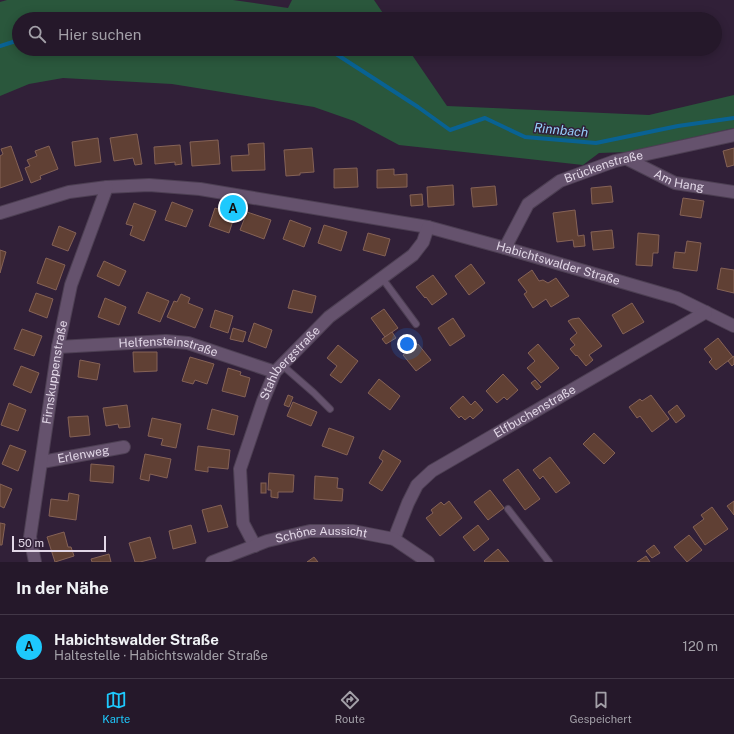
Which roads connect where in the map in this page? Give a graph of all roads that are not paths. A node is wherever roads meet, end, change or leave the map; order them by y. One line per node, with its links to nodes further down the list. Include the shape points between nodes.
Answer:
1 (734, 135): 2 (street, Brückenstraße)
2 (627, 159): 4 (street, Am Hang, via 675,183); 7 (street, Brückenstraße, via 560,181 528,204)
3 (107, 187): 5 (street, Habichtswalder Straße, via 69,192); 6 (street, Habichtswalder Straße, via 149,185 200,189); 12 (street, Firnskuppenstraße, via 71,285)
4 (734, 192)
5 (0, 213)
6 (428, 227): 7 (street, Habichtswalder Straße); 8 (street, Stahlbergstraße, via 423,242 413,255)
7 (505, 248): 9 (street, Habichtswalder Straße, via 677,298)
8 (382, 278): 10 (lane); 13 (street, Stahlbergstraße, via 329,317)
9 (706, 312): 11 (street, Habichtswalder Straße); 18 (street, Elfbuchenstraße, via 432,471 417,485)
10 (416, 324)
11 (734, 326)
12 (58, 347): 13 (street, Helfensteinstraße, via 166,341 188,343); 16 (street, Firnskuppenstraße)
13 (278, 369): 14 (lane, via 314,393); 19 (street, Stahlbergstraße, via 263,401 240,469 243,523)
14 (330, 409)
15 (124, 447): 16 (street, Erlenweg)
16 (42, 462): 20 (street, Firnskuppenstraße, via 30,537)
17 (508, 509): 23 (lane)
18 (394, 540): 19 (street, Schöne Aussicht, via 353,531 310,531); 22 (street, Schöne Aussicht)
19 (255, 546): 21 (street, Schöne Aussicht)
20 (35, 562)
21 (212, 562)
22 (428, 562)
23 (548, 562)

